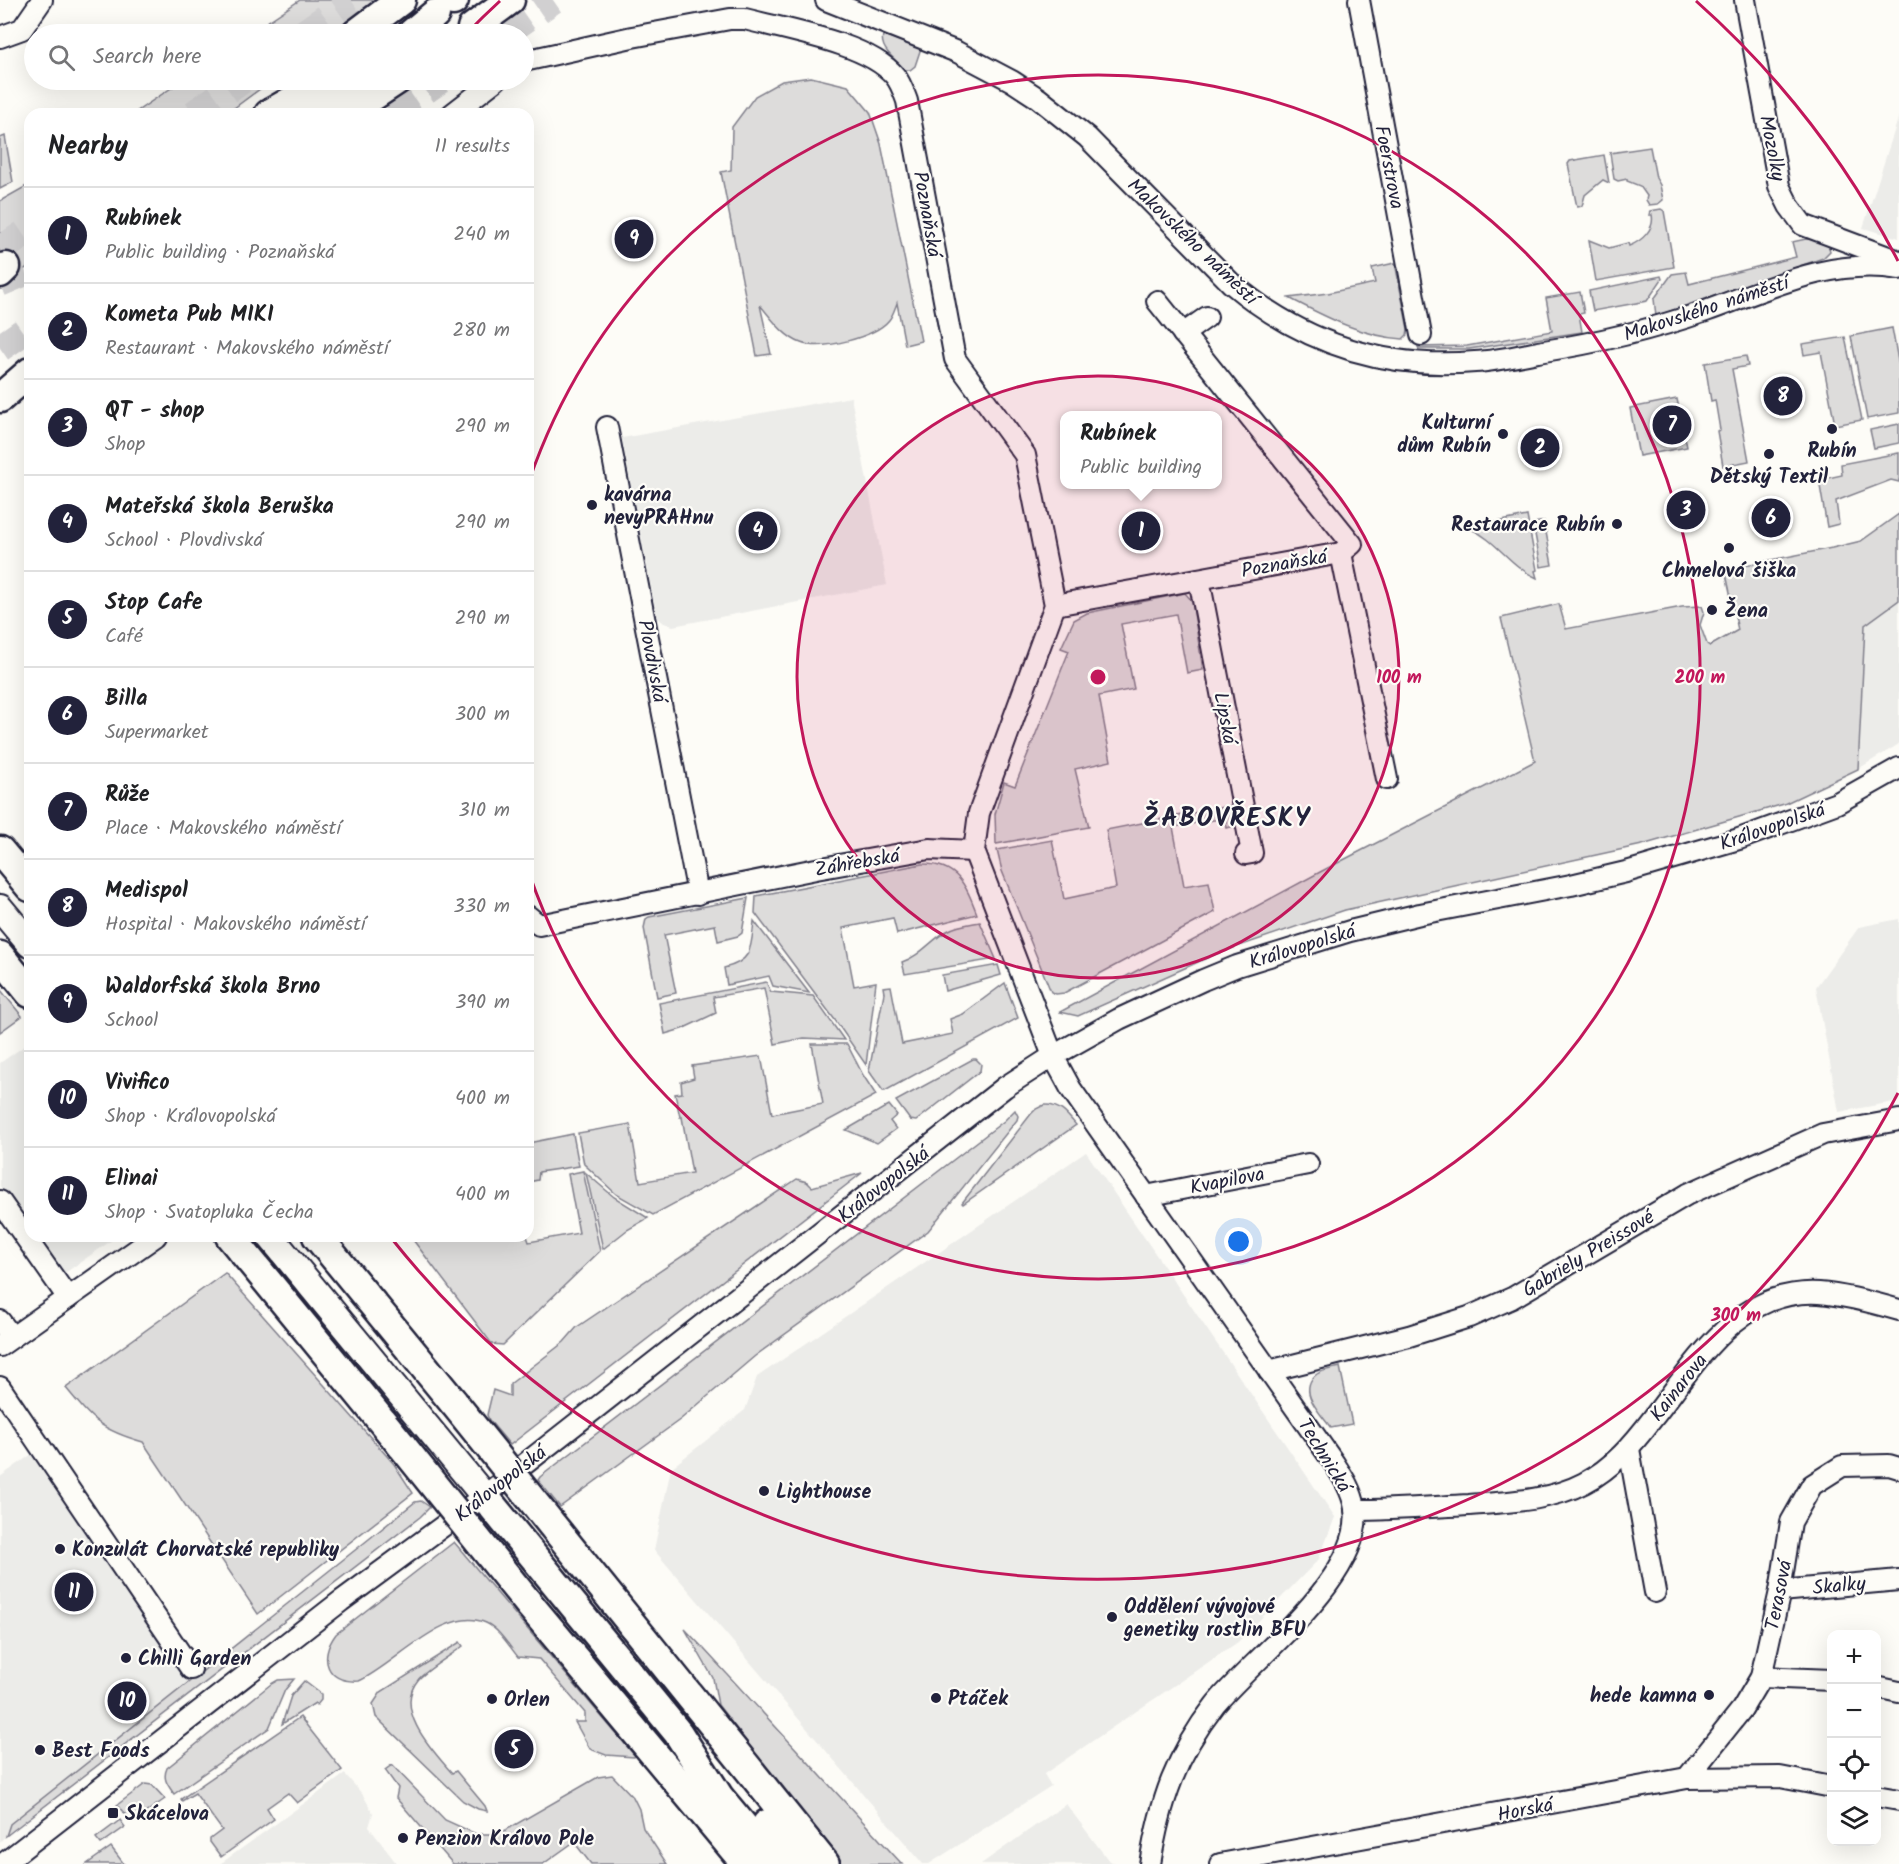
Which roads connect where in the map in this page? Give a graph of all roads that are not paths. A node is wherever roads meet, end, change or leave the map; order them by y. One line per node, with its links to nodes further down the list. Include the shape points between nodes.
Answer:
1 (42, 0): 7 (street)
2 (401, 0): 8 (highway)
3 (510, 0): 9 (highway)
4 (826, 0): 24 (street, Makovského náměstí, via 930,40 1012,81 1087,137 1254,303 1313,337 1349,350 1417,363 1475,362 1579,346 1660,327 1776,284 1839,268)
5 (1359, 0): 28 (street, Foerstrova)
6 (1746, 0): 23 (street, Mozolky, via 1779,186 1789,206 1803,225)
7 (25, 24)
8 (370, 24)
9 (477, 24)
10 (24, 26): 11 (street)
11 (0, 37)
12 (534, 59): 36 (street, Poznaňská, via 632,37 745,19 858,50 896,77 908,101 955,359 1025,455)
13 (286, 90): 18 (highway)
14 (311, 90): 19 (highway)
15 (347, 90): 20 (highway)
16 (382, 90): 21 (highway)
17 (483, 90): 22 (street)
18 (263, 108)
19 (279, 108)
20 (324, 108)
21 (355, 108)
22 (460, 108)
23 (1899, 261)
24 (1899, 269)
25 (1157, 301): 27 (street, Poznaňská)
26 (1207, 317): 27 (street)
27 (1183, 334): 34 (street, Poznaňská, via 1352,544)
28 (1421, 335)
29 (24, 367): 31 (highway)
30 (24, 377): 32 (highway)
31 (0, 380)
32 (0, 398)
33 (607, 427): 43 (street, Plovdivská)
34 (1341, 553): 35 (street, Poznaňská); 38 (street)
35 (1199, 579): 36 (street, Poznaňská); 41 (street, Lipská, via 1252,853)
36 (1055, 605): 40 (street, via 978,813)
37 (1899, 768): 49 (street, Královopolská, via 1814,813 1683,856 1571,885 1385,922 1275,953 1156,1001)
38 (1387, 779)
39 (0, 851): 42 (highway)
40 (974, 851): 43 (street, Záhřebská, via 929,849); 49 (street)
41 (1246, 854)
42 (24, 880)
43 (698, 894): 45 (street, Záhřebská, via 539,925)
44 (0, 908): 46 (main road)
45 (534, 920)
46 (24, 937)
47 (0, 956): 48 (highway)
48 (24, 986)
49 (1053, 1056): 52 (street, Technická, via 1083,1108); 68 (street, Královopolská, via 1005,1087)
50 (1899, 1120): 64 (street, Gabriely Preissové, via 1823,1134 1688,1194 1512,1298 1469,1317)
51 (1308, 1164): 52 (street, Kvapilova)
52 (1146, 1196): 64 (street, Technická)
53 (0, 1201): 54 (street)
54 (24, 1235)
55 (29, 1242): 60 (street)
56 (147, 1242): 60 (street)
57 (235, 1242): 84 (highway, bridge)
58 (275, 1242): 68 (main road)
59 (322, 1242): 87 (highway, bridge)
60 (68, 1298): 63 (street)
61 (1899, 1310): 66 (street, Kainarova, via 1819,1293 1788,1295 1762,1304 1737,1318 1717,1336)
62 (0, 1321): 63 (street)
63 (6, 1342)
64 (1269, 1371): 69 (street, Technická, via 1345,1480)
65 (0, 1387): 73 (street)
66 (1629, 1449): 69 (street, Kainarova, via 1586,1482 1560,1493 1492,1503); 72 (street)
67 (1899, 1468): 71 (street, Terasová, via 1842,1466 1812,1485 1791,1522)
68 (484, 1496): 78 (highway); 83 (street, Královopolská, via 340,1601)
69 (1355, 1510): 88 (street, Technická, via 1352,1539 1326,1586 1215,1706 1189,1744 1171,1778 1156,1826)
70 (1899, 1580): 71 (street, Skalky)
71 (1780, 1591): 74 (street, Terasová)
72 (1655, 1592)
73 (190, 1669)
74 (1761, 1677): 75 (street); 79 (street, Terasová, via 1742,1709)
75 (1827, 1680)
76 (1881, 1688): 77 (street)
77 (1899, 1692)
78 (678, 1733): 85 (highway, via 719,1797); 86 (highway, via 734,1785)
79 (1687, 1778): 80 (street, Horská, via 1780,1777); 89 (street, Horská)
80 (1827, 1786)
81 (1881, 1797): 82 (street)
82 (1899, 1800)
83 (3, 1864)
84 (746, 1864)
85 (775, 1864)
86 (800, 1864)
87 (825, 1864)
88 (1150, 1864)
89 (1220, 1864)

